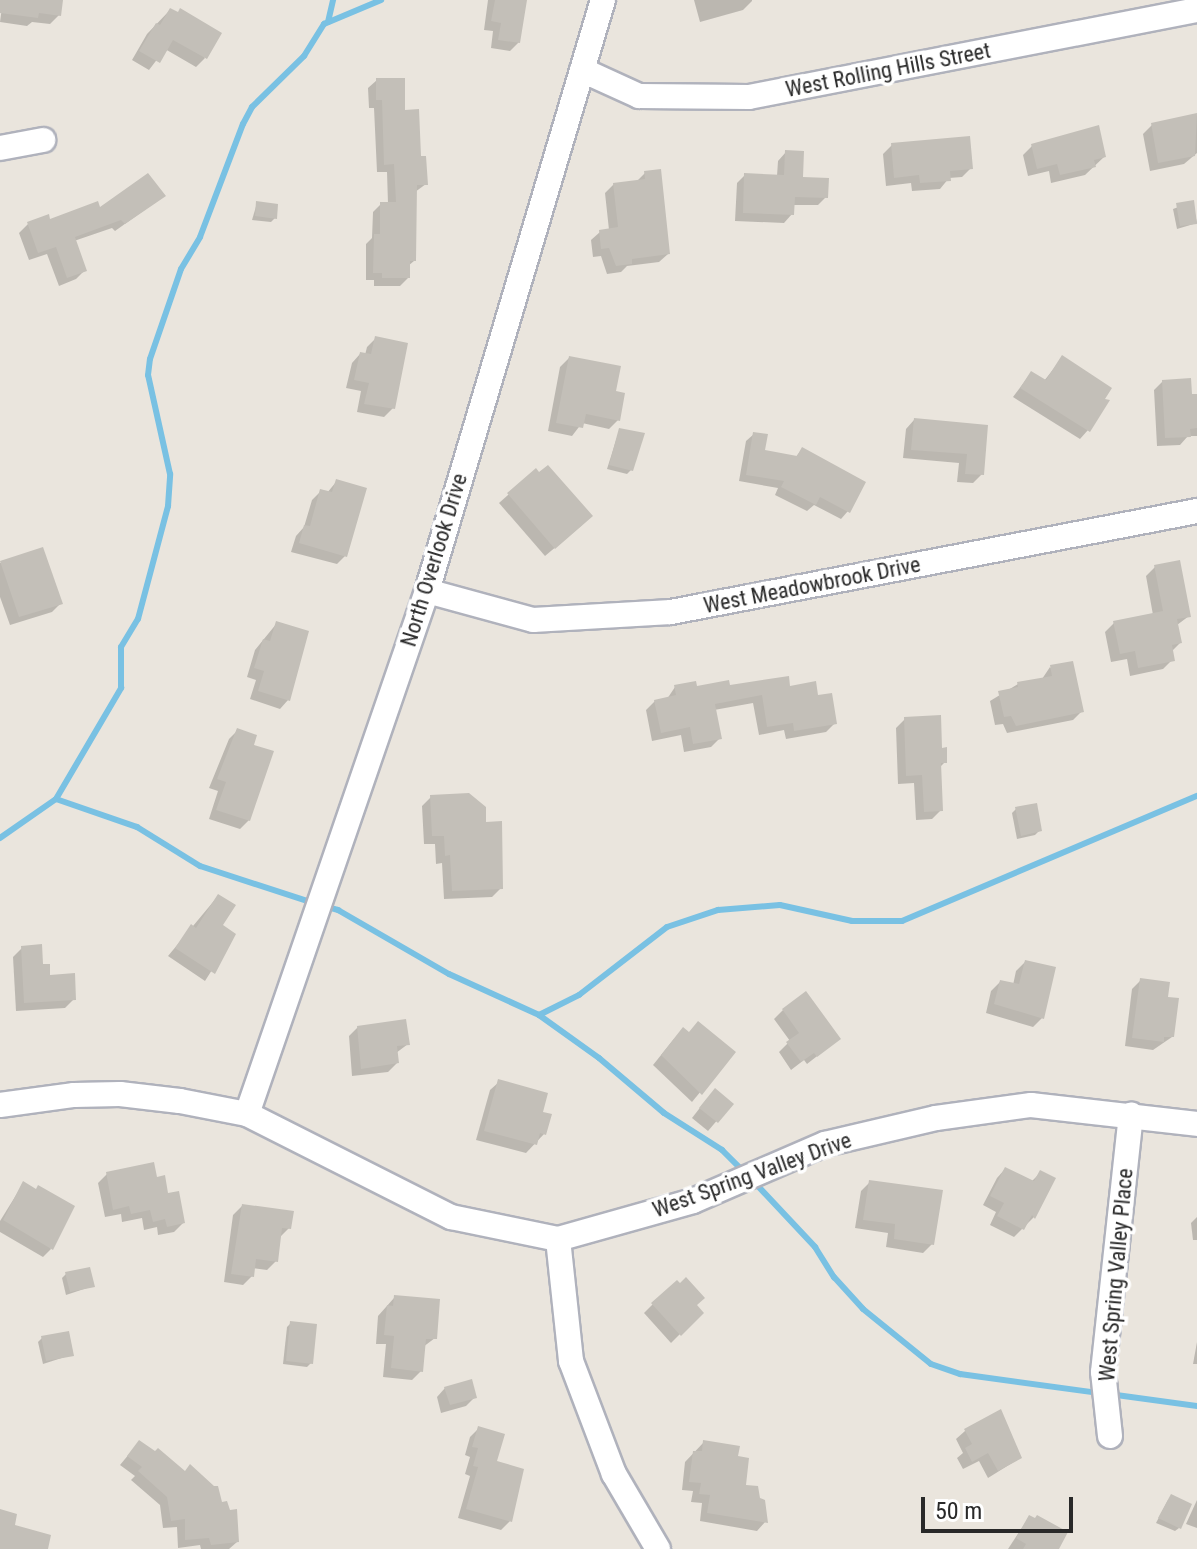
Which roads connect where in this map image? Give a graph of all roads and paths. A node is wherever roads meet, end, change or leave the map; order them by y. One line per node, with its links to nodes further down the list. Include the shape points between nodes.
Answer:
1 (603, 0): 3 (street, North Overlook Drive)
2 (1197, 10): 3 (street, West Rolling Hills Street, via 749,97 639,96)
3 (582, 70): 7 (street, North Overlook Drive)
4 (43, 140): 5 (street)
5 (0, 148)
6 (1197, 511): 7 (street, West Meadowbrook Drive, via 671,612 533,620)
7 (427, 591): 9 (street, North Overlook Drive)
8 (0, 1105): 9 (street, West Spring Valley Drive, via 120,1094)
9 (247, 1114): 12 (street, West Spring Valley Drive, via 451,1217)
10 (1131, 1115): 11 (street, West Spring Valley Drive); 12 (street, West Spring Valley Drive, via 1031,1105 936,1118 825,1144 693,1201); 13 (street, West Spring Valley Place, via 1103,1372)
11 (1197, 1124)
12 (558, 1239): 14 (street, via 571,1361 614,1474)
13 (1110, 1436)
14 (658, 1549)

